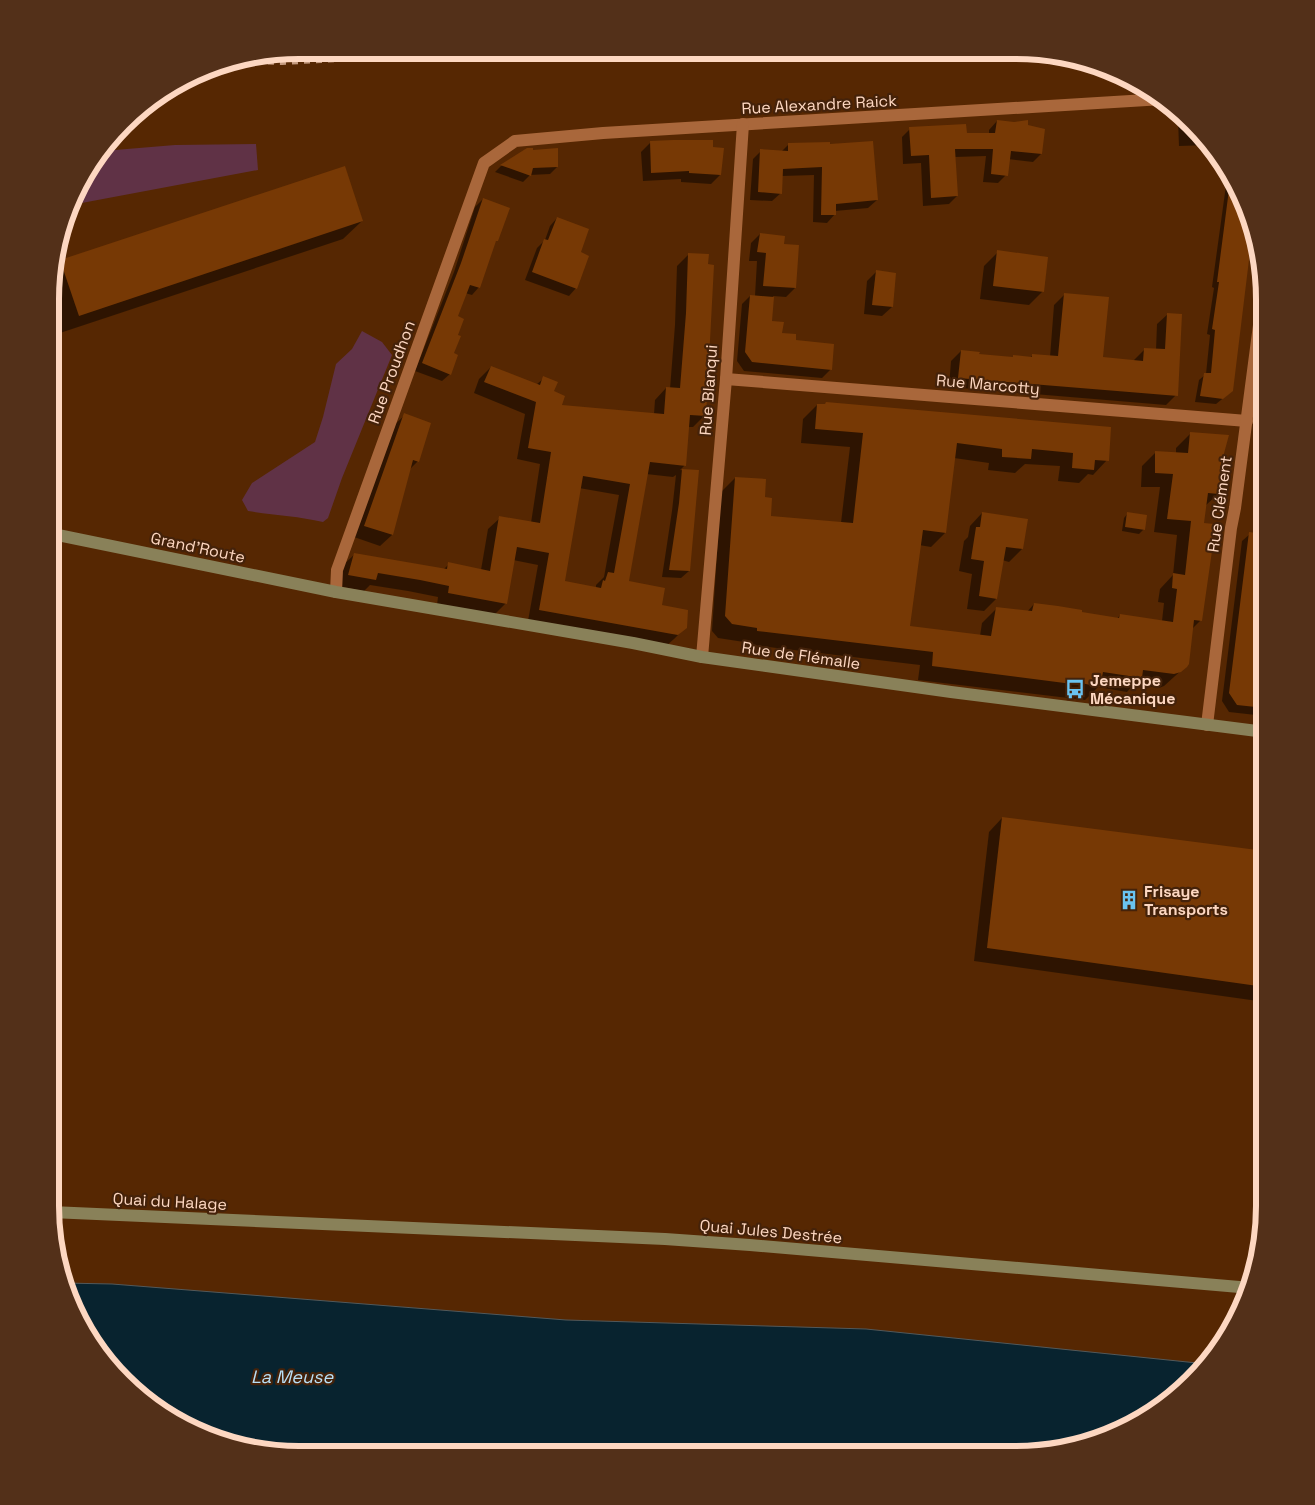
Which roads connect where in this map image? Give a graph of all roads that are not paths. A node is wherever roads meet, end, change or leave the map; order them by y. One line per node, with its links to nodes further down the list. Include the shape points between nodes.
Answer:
1 (1151, 100): 2 (street, Rue Alexandre Raick)
2 (743, 124): 3 (street, Rue Alexandre Raick, via 515,141); 5 (street, Rue Blanqui)
3 (484, 164): 8 (street, Rue Proudhon, via 337,570)
4 (1256, 350): 6 (street, Rue Clément)
5 (726, 379): 6 (street, Rue Marcotty); 9 (street, Rue Blanqui)
6 (1247, 421): 10 (street, Rue Clément)
7 (59, 535): 8 (street, Grand'Route)
8 (336, 592): 9 (street, Rue de Flémalle)
9 (702, 657): 10 (street, Rue de Flémalle)
10 (1207, 725): 11 (street, Rue de Flémalle)
11 (1256, 731)
12 (59, 1212): 13 (street, Quai du Halage)
13 (288, 1223): 14 (street, Quai Jules Destrée, via 665,1239)
14 (1243, 1287)

